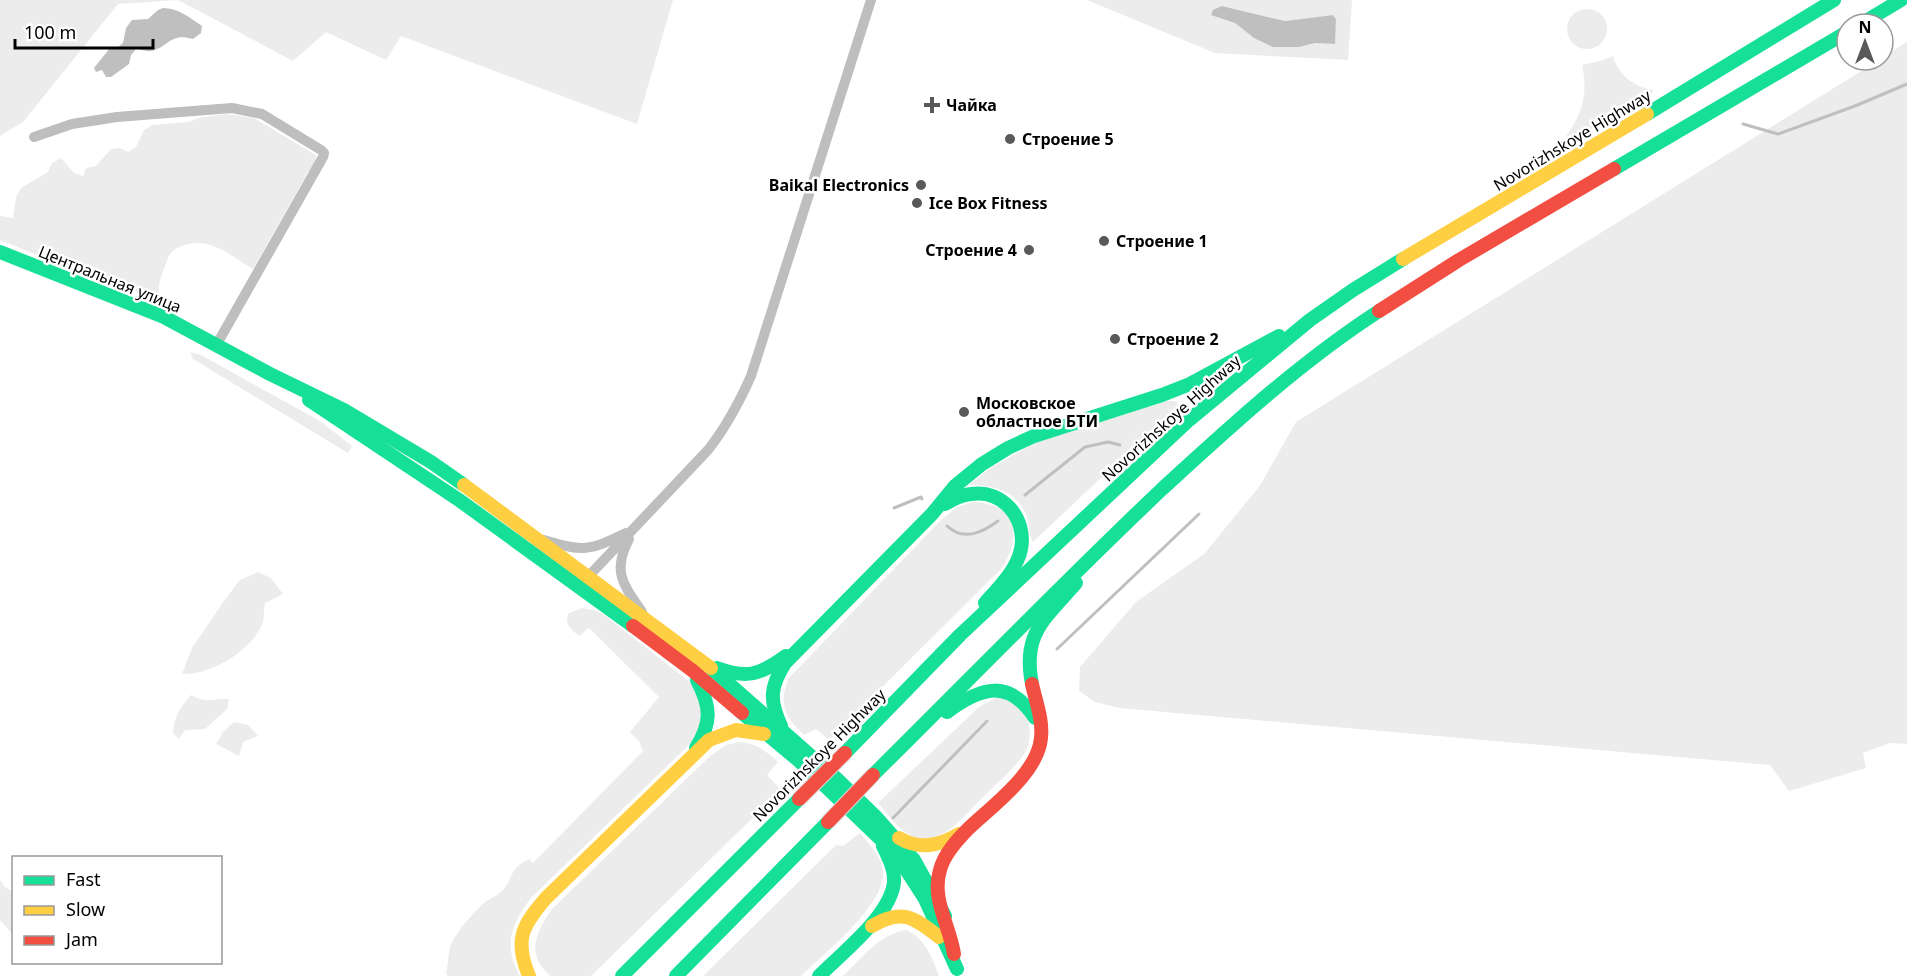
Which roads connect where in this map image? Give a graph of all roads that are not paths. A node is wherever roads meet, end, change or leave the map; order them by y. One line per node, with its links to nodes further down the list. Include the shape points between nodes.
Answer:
1 (871, 0): 12 (street, via 751,376 724,429 708,450)
2 (1834, 0): 8 (main road, Novorizhskoye Highway, via 1421,248)
3 (1901, 0): 4 (main road)
4 (1881, 12)
5 (1835, 39): 13 (main road, via 1459,260 1375,314 1281,383)
6 (34, 137): 9 (street, via 83,122 232,108 262,114 324,153)
7 (0, 252): 9 (main road, Центральная улица, via 121,298)
8 (1318, 315): 11 (main road, via 1190,384 1008,448 955,486); 17 (main road, Novorizhskoye Highway, via 1189,420)
9 (217, 344): 10 (main road, Центральная улица)
10 (270, 374): 14 (main road, via 344,410 431,462); 15 (main road)
11 (932, 514): 17 (main road, via 951,499 983,492 1005,501 1016,512 1021,525 1021,552); 18 (main road)
12 (634, 528): 14 (street, via 602,545 582,549); 15 (street); 16 (street, via 622,552 620,575)
13 (1118, 532): 21 (main road, via 1033,638 1029,664); 24 (main road)
14 (537, 537): 15 (main road)
15 (585, 580): 16 (main road); 20 (main road)
16 (646, 619): 19 (main road)
17 (960, 635): 28 (main road, Novorizhskoye Highway, bridge)
18 (802, 644): 19 (main road, via 766,670 752,675 730,673); 22 (main road, via 785,663 772,688 773,710)
19 (706, 663): 22 (main road)
20 (693, 671): 23 (main road); 25 (main road, via 707,698 709,713 708,724)
21 (1040, 731): 24 (main road, via 1020,698 996,689 960,701 925,731); 26 (main road, via 1038,751 1023,776)
22 (784, 732): 27 (main road, via 837,779)
23 (767, 735): 25 (main road, via 732,729 709,740); 27 (main road)
24 (905, 742): 36 (main road, bridge)
25 (690, 757): 33 (main road, via 531,914 521,935 520,948 521,960)
26 (973, 824): 27 (main road, via 943,844 931,847 919,847); 29 (main road, via 949,852 938,875 937,890)
27 (883, 832): 29 (main road, via 914,860); 30 (main road, via 894,883 884,906); 31 (main road, via 925,899)
28 (684, 916): 34 (main road); 35 (main road, Novorizhskoye Highway)
29 (945, 916): 32 (main road)
30 (863, 933): 31 (main road, via 885,918 906,915 918,919); 37 (main road)
31 (943, 941): 32 (main road)
32 (958, 973)
33 (530, 975)
34 (610, 976)
35 (622, 976)
36 (678, 976)
37 (819, 976)

